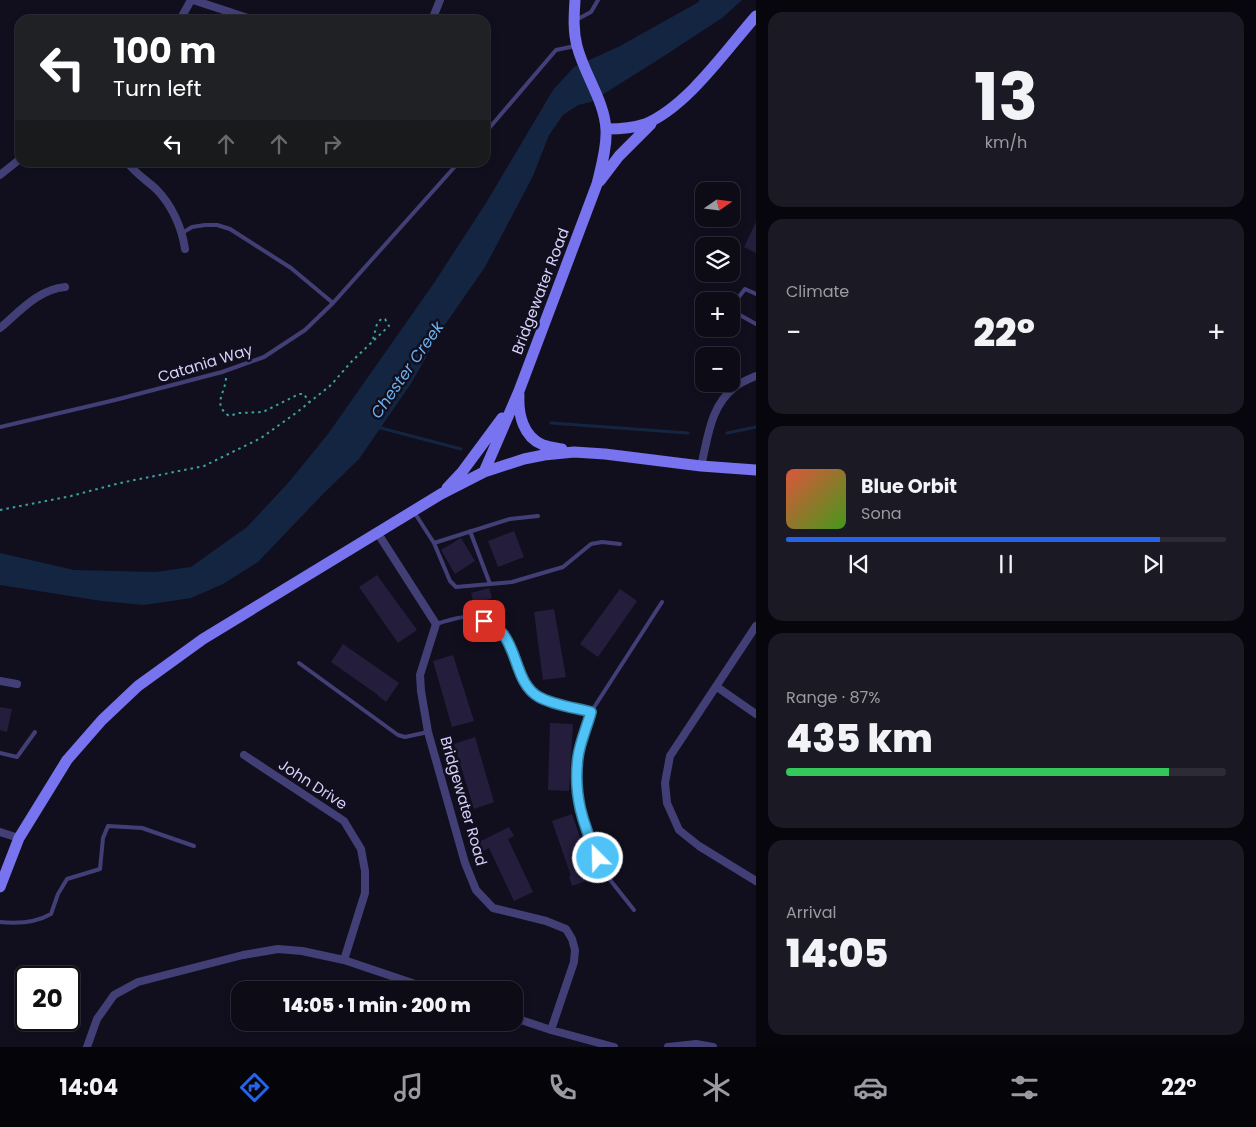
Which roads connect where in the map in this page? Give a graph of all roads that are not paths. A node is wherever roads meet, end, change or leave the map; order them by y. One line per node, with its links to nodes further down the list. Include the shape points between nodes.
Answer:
1 (192, 0): 5 (street); 6 (street)
2 (440, 0): 7 (street)
3 (576, 0): 9 (street, Bridgewater Road)
4 (598, 0): 9 (lane, via 591,12)
5 (183, 15)
6 (238, 15)
7 (434, 15)
8 (756, 16): 11 (street, via 700,82)
9 (574, 21): 10 (street, Bridgewater Road)
10 (577, 46): 12 (lane, via 556,50); 13 (street, Bridgewater Road)
11 (659, 117): 13 (street, via 632,127); 18 (street, via 625,149)
12 (490, 127)
13 (606, 129): 18 (street, Bridgewater Road, via 605,151)
14 (15, 163): 17 (street)
15 (132, 167): 19 (street, via 170,207)
16 (454, 167): 24 (lane, Catania Way)
17 (0, 176)
18 (597, 184): 29 (street, Bridgewater Road)
19 (182, 233): 20 (street); 24 (lane, via 205,225 230,230 292,268)
20 (184, 249)
21 (65, 287): 27 (street, via 40,294)
22 (756, 294): 23 (lane, via 745,289)
23 (740, 296)
24 (333, 302): 30 (lane, Catania Way, via 305,330 264,357 115,400)
25 (740, 314): 26 (lane)
26 (756, 324)
27 (0, 328)
28 (756, 376): 32 (street, via 735,386 714,413)
29 (519, 391): 31 (street, via 522,423 533,437 542,445); 34 (street, Bridgewater Road); 35 (street, via 484,443)
30 (0, 427)
31 (574, 452): 32 (street); 34 (street, via 544,455)
32 (701, 466): 33 (street)
33 (756, 470)
34 (484, 472): 35 (street)
35 (441, 494): 36 (street)
36 (412, 510): 38 (street); 40 (lane)
37 (538, 516): 39 (lane, via 510,519)
38 (377, 532): 44 (street); 57 (street, via 203,639 138,686 73,753)
39 (470, 532): 40 (lane); 42 (lane)
40 (434, 543): 42 (lane, via 450,581 456,587)
41 (620, 544): 42 (lane, via 591,544 563,567 512,582)
42 (490, 584)
43 (662, 602): 50 (lane)
44 (436, 624): 50 (lane, via 465,616 475,617 495,627 510,646 521,676 538,697); 53 (street, Bridgewater Road, via 420,675)
45 (756, 626): 49 (street)
46 (299, 663): 53 (lane, via 398,735 405,737)
47 (0, 680): 48 (street)
48 (17, 684)
49 (717, 687): 51 (street); 59 (street, via 670,756 665,782 667,803 679,830)
50 (591, 712): 61 (lane, via 578,757 577,801 603,871)
51 (756, 714)
52 (35, 732): 54 (lane, via 17,757)
53 (428, 732): 66 (street, Bridgewater Road, via 465,864 476,890 493,908 546,921 566,929 572,939 574,962)
54 (0, 753)
55 (244, 755): 63 (street, John Drive, via 344,821 361,849 366,872 365,893)
56 (0, 832): 57 (street)
57 (18, 838): 60 (street)
58 (194, 846): 62 (lane, via 142,828 108,826 103,838 100,869 67,879 51,914 38,921)
59 (756, 881)
60 (0, 887)
61 (634, 910)
62 (0, 922)
63 (344, 960): 64 (street); 67 (street, via 278,949 138,982 114,994 97,1019)
64 (406, 981)
65 (523, 1021): 66 (street)
66 (551, 1030): 68 (street)
67 (86, 1047)
68 (614, 1047)
69 (668, 1047): 70 (street, via 696,1044)
70 (713, 1047)

